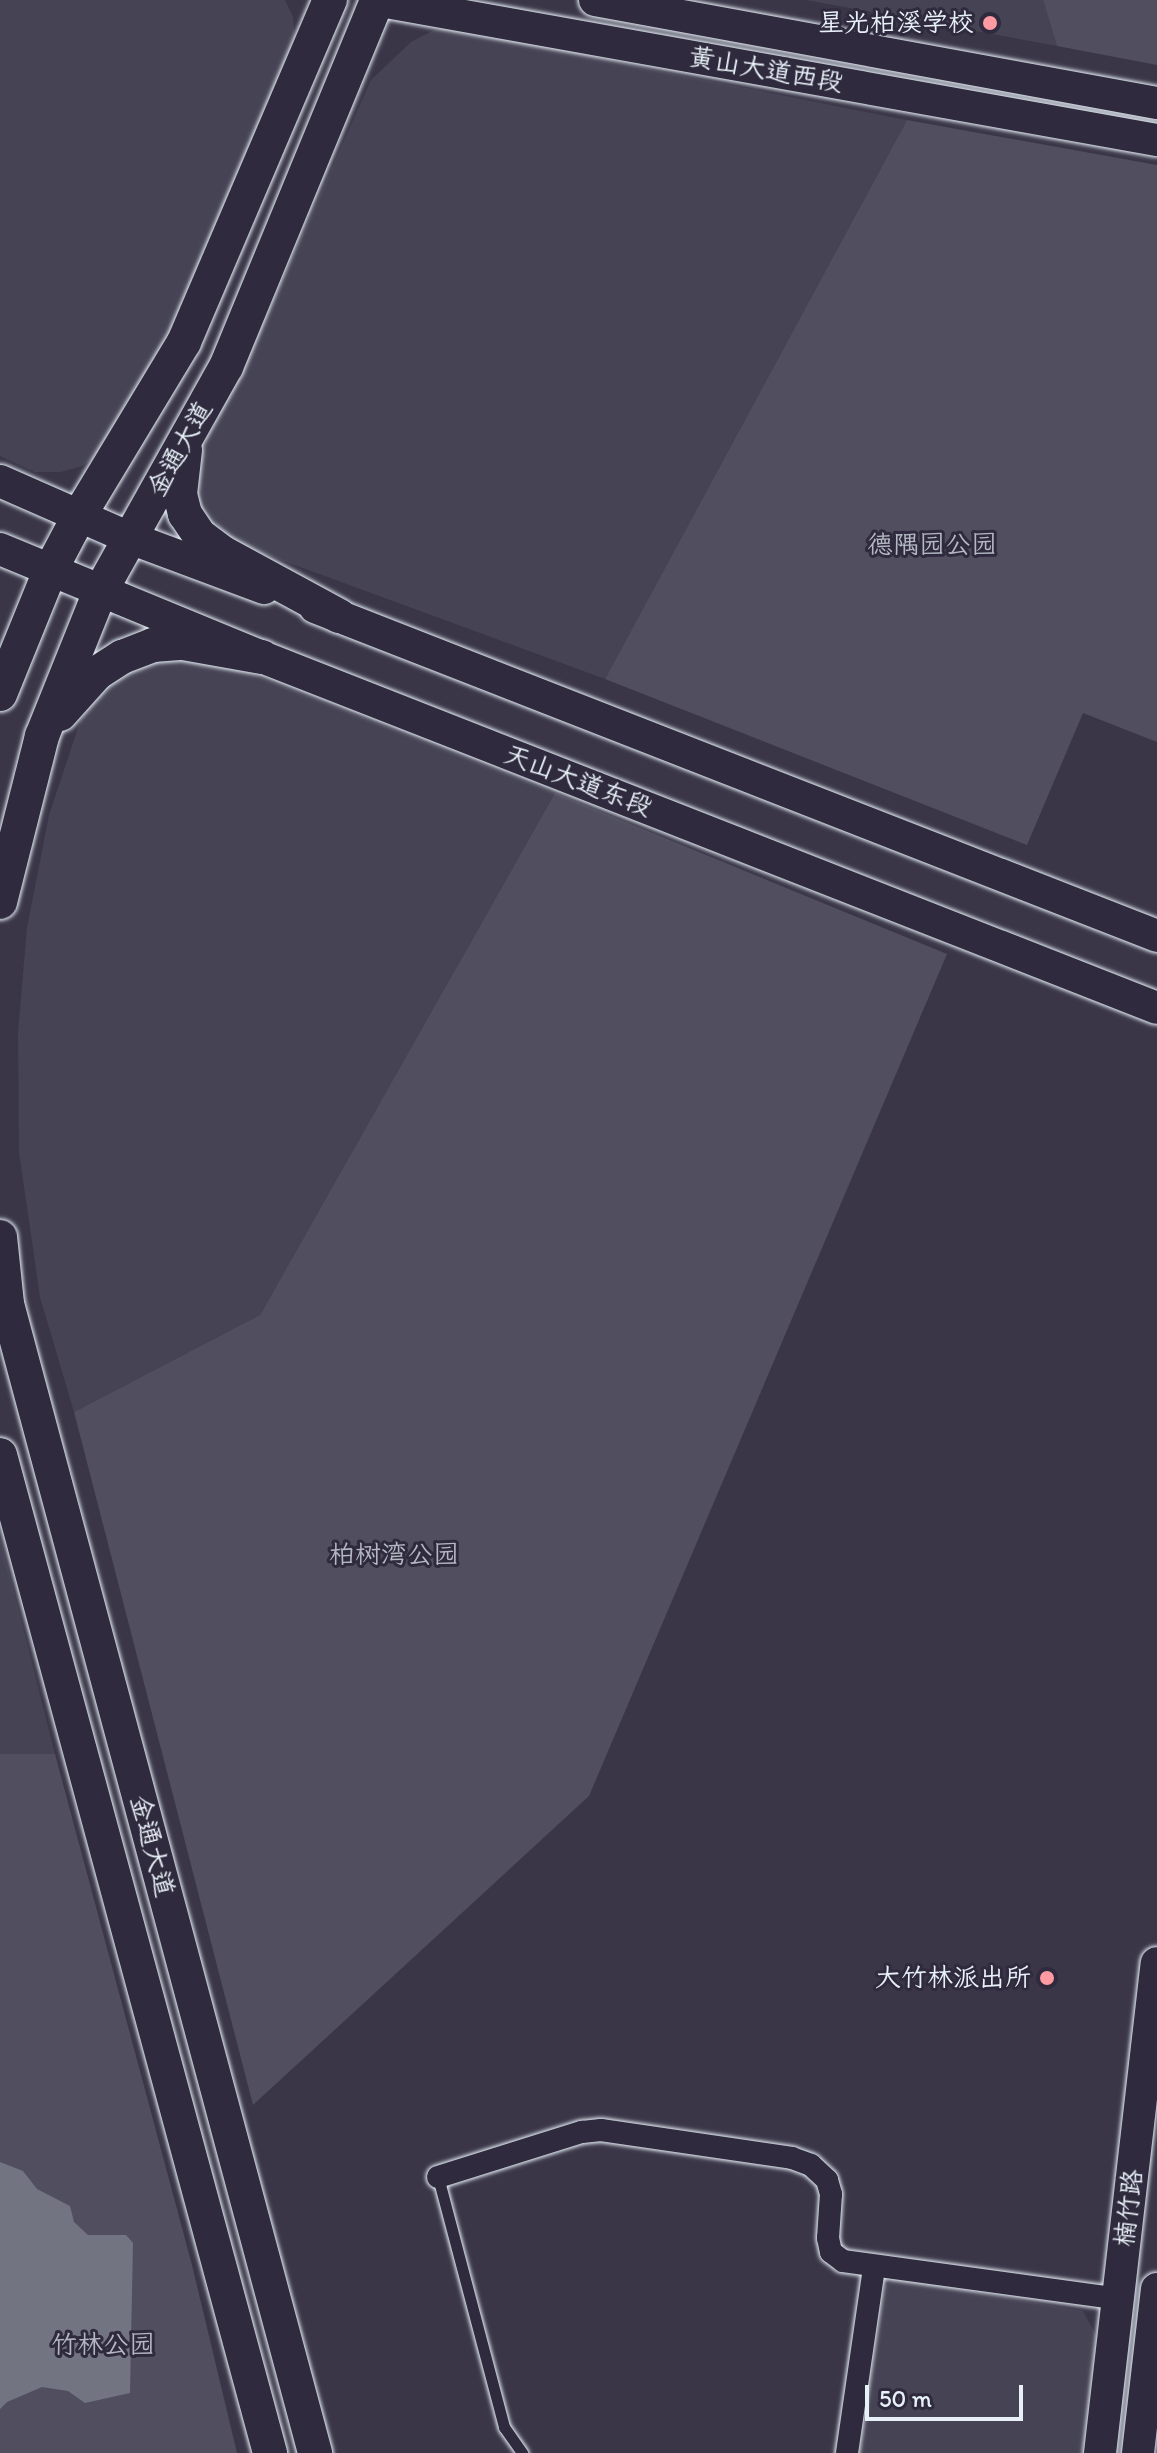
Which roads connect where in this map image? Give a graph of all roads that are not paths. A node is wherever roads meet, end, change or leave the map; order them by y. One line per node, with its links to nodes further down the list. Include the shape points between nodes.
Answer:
1 (330, 0): 8 (main road, 金通大道, via 184,342)
2 (376, 0): 5 (main road, 黄山大道西段); 6 (main road, 金通大道, via 226,367)
3 (595, 0): 4 (main road, 黄山大道西段)
4 (1157, 103)
5 (1157, 140)
6 (188, 435): 9 (main road, 金通大道); 13 (main road, via 180,494 199,535)
7 (0, 481): 8 (main road)
8 (79, 516): 9 (main road); 11 (main road, 金通大道)
9 (130, 538): 12 (main road, 金通大道); 13 (main road)
10 (0, 549): 11 (main road, 天山大道东段)
11 (50, 571): 12 (main road, 天山大道东段); 15 (main road, 金通大道)
12 (100, 592): 14 (main road, 天山大道东段); 16 (main road, 金通大道)
13 (339, 616): 18 (main road)
14 (262, 657): 16 (main road, via 183,643 153,645 97,673); 19 (main road, 天山大道东段)
15 (0, 694)
16 (42, 736): 17 (main road, 金通大道)
17 (0, 902)
18 (1157, 936)
19 (1157, 1008)
20 (0, 1237): 28 (main road, 金通大道, via 7,1304)
21 (0, 1455): 25 (main road, 金通大道)
22 (1157, 1963): 27 (main road, 楠竹路)
23 (438, 2177): 24 (street, via 601,2130 792,2158 811,2165 827,2180 831,2252 843,2261); 33 (lane, via 504,2427)
24 (874, 2267): 27 (street); 34 (street)
25 (221, 2276): 29 (main road, via 233,2401); 30 (main road, 金通大道)
26 (1157, 2289): 36 (main road)
27 (1119, 2299): 35 (main road, 楠竹路)
28 (302, 2401): 31 (main road, 金通大道); 32 (main road)
29 (247, 2453)
30 (270, 2453)
31 (315, 2453)
32 (334, 2453)
33 (522, 2453)
34 (847, 2453)
35 (1100, 2453)
36 (1138, 2453)

